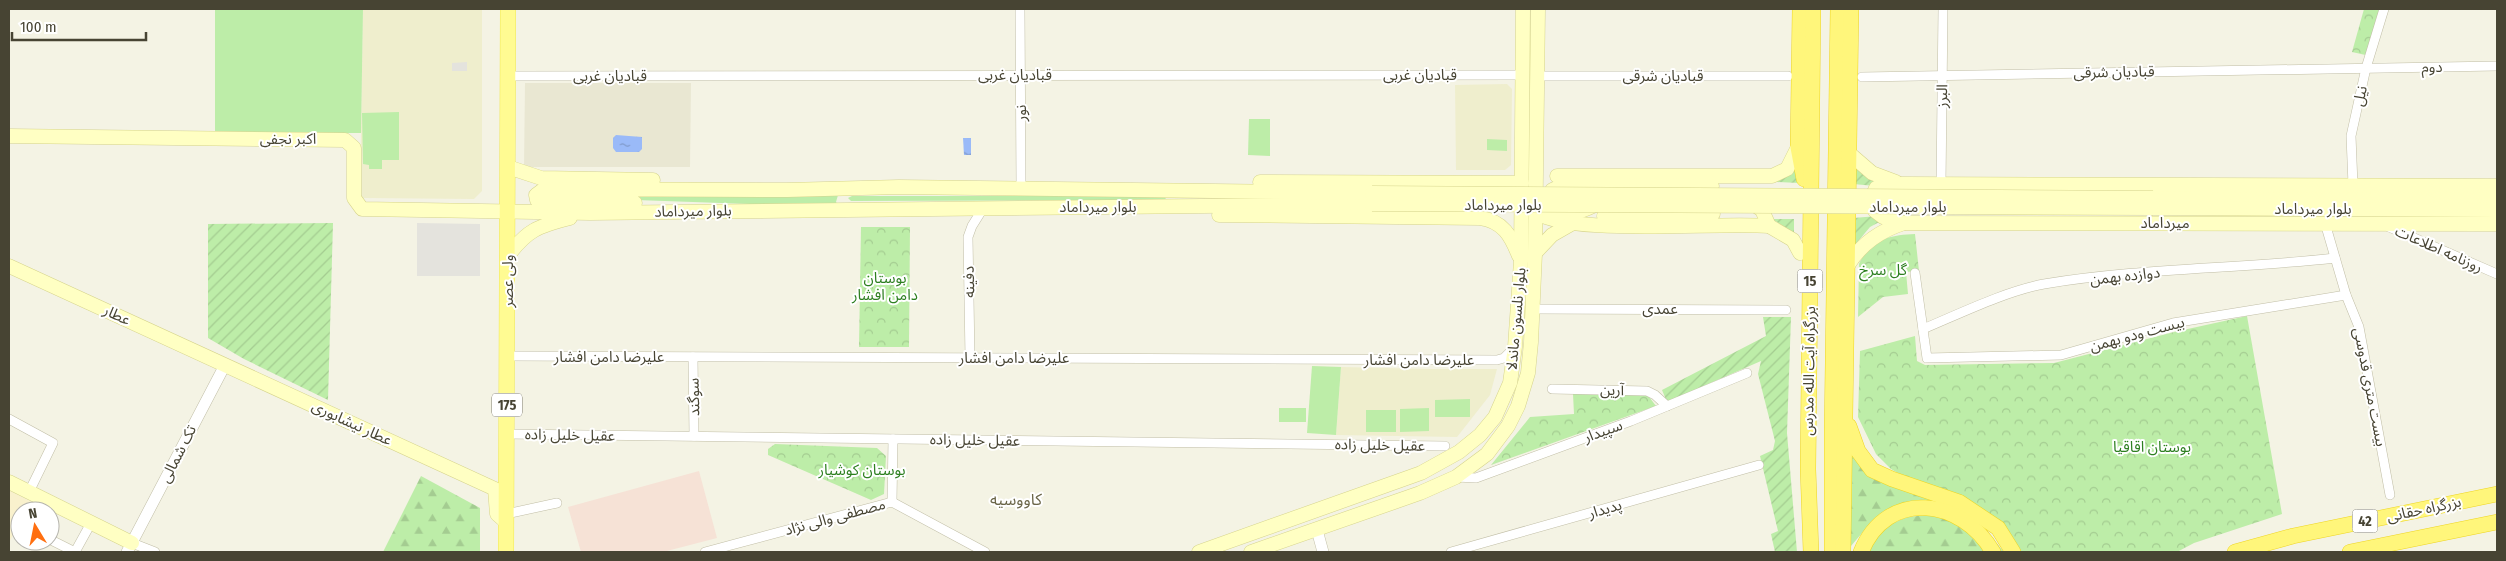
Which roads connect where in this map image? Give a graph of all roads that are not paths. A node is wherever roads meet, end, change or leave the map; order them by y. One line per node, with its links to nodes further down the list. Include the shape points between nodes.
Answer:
1 (508, 9): 15 (main road, ولی عصر / 175)
2 (1020, 9): 13 (street, نور)
3 (1523, 9): 14 (main road, بلوار نلسون ماندلا)
4 (1538, 9): 16 (main road, بلوار نلسون ماندلا)
5 (1800, 9): 21 (highway)
6 (1813, 9): 103 (highway, بزرگراه آیت الله مدرس / 15, via 1808,459)
7 (1838, 9): 114 (highway, بزرگراه آیت الله مدرس / 15)
8 (1851, 9): 23 (highway)
9 (1943, 9): 18 (street, البرز)
10 (2384, 9): 12 (street, نیل)
11 (2497, 66): 12 (street, دوم)
12 (2366, 68): 18 (street, قبادیان شرقی); 33 (street, نیل, via 2351,136)
13 (1020, 75): 14 (street, قبادیان غربی); 15 (street, قبادیان غربی); 36 (street, نور)
14 (1523, 75): 27 (main road, بلوار نلسون ماندلا)
15 (508, 76): 24 (main road, ولی عصر / 175)
16 (1537, 76): 17 (street, قبادیان شرقی); 22 (main road, بلوار نلسون ماندلا)
17 (1788, 76)
18 (1942, 76): 19 (street, قبادیان شرقی); 29 (street, البرز)
19 (1862, 77)
20 (9, 136): 50 (main road, اکبر نجفی, via 343,140 354,148 354,198 362,209)
21 (1798, 147): 25 (main road, via 1787,168 1772,176); 63 (highway, via 1805,183)
22 (1537, 153): 25 (main road); 52 (main road, بلوار نلسون ماندلا)
23 (1850, 154): 28 (main road, via 1872,173); 67 (highway)
24 (508, 167): 37 (main road, via 541,178 665,180); 50 (main road, ولی عصر / 175)
25 (1557, 176): 32 (main road)
26 (1462, 182): 27 (main road); 38 (main road, via 1151,182); 51 (main road, via 1472,189 1476,200 1470,211)
27 (1522, 182): 41 (main road, بلوار نلسون ماندلا)
28 (1904, 184): 29 (main road); 56 (main road, via 1879,186 1872,202 1878,215)
29 (1942, 184): 30 (main road)
30 (1996, 184): 31 (main road); 53 (main road, via 2004,189 2006,204 2004,212)
31 (2033, 184): 33 (main road); 54 (main road, via 2026,190 2024,204 2030,214)
32 (1569, 185): 42 (main road, bridge, via 1856,187); 61 (main road, via 1557,186 1550,197 1555,208 1566,214 1580,212 1606,200 1750,202 1762,210)
33 (2353, 185): 34 (main road)
34 (2497, 186)
35 (861, 188): 36 (main road, بلوار میرداماد); 37 (main road, بلوار میرداماد); 45 (main road, via 843,193 842,202)
36 (1021, 188): 38 (main road, بلوار میرداماد)
37 (692, 190): 48 (main road, بلوار میرداماد, via 557,189 541,190 536,195 542,202 638,203)
38 (1116, 190): 39 (main road, بلوار میرداماد)
39 (1372, 198): 42 (main road, بلوار میرداماد, bridge); 44 (main road, بلوار میرداماد)
40 (2493, 198): 43 (main road, بلوار میرداماد)
41 (1521, 200): 52 (main road); 60 (main road, بلوار نلسون ماندلا)
42 (1922, 202): 43 (main road, بلوار میرداماد, bridge); 55 (main road, bridge, via 1855,214 1601,216)
43 (2153, 203): 47 (main road, بلوار میرداماد)
44 (1152, 207): 46 (main road, بلوار میرداماد); 51 (main road, via 1190,215)
45 (878, 209): 46 (main road, بلوار میرداماد); 48 (main road, بلوار میرداماد)
46 (982, 210): 78 (street, دفینه, via 968,237)
47 (2497, 210)
48 (672, 211): 49 (main road, بلوار میرداماد)
49 (590, 213): 50 (main road, بلوار میرداماد); 64 (main road, via 535,229 520,240)
50 (508, 215): 64 (main road, ولی عصر / 175)
51 (1460, 217): 66 (main road, via 1488,219 1501,226)
52 (1536, 220): 55 (main road); 60 (main road); 62 (main road, بلوار نلسون ماندلا)
53 (1993, 222): 54 (main road, میرداماد); 56 (main road, میرداماد)
54 (2044, 222): 57 (main road, میرداماد)
55 (1574, 223): 61 (main road, via 1598,226); 62 (main road, via 1552,235)
56 (1904, 223): 67 (main road, میرداماد, via 1869,239)
57 (2325, 223): 58 (main road, میرداماد); 65 (street, بیست متری قدوسی)
58 (2381, 224): 59 (main road, میرداماد); 70 (street, روزنامه اطلاعات)
59 (2497, 224)
60 (1521, 225): 66 (main road, بلوار نلسون ماندلا)
61 (1769, 226): 63 (main road, via 1793,240)
62 (1536, 253): 72 (main road, بلوار نلسون ماندلا)
63 (1800, 253): 103 (highway, via 1800,501)
64 (508, 257): 76 (main road, ولی عصر / 175)
65 (2335, 258): 71 (street, بیست متری قدوسی); 74 (street, دوازده بهمن, via 2042,284)
66 (1521, 261): 75 (main road, بلوار نلسون ماندلا)
67 (1848, 265): 82 (highway)
68 (9, 266): 79 (main road, عطار)
69 (1914, 272): 74 (street)
70 (2497, 274)
71 (2346, 295): 74 (street, بیست ودو بهمن, via 2173,323 2061,355 1927,358); 94 (street, بیست متری قدوسی, via 2359,327)
72 (1533, 308): 73 (street, عمدی); 90 (main road, بلوار نلسون ماندلا, via 1528,373 1518,406 1487,454)
73 (1786, 310)
74 (1923, 329)
75 (1515, 347): 78 (street, علیرضا دامن افشار, via 1497,360); 110 (main road, بلوار نلسون ماندلا, via 1510,383 1499,409 1480,435 1459,452 1421,473)
76 (507, 356): 77 (street, علیرضا دامن افشار); 85 (main road, ولی عصر / 175)
77 (693, 357): 78 (street, علیرضا دامن افشار); 86 (street, سوگند)
78 (970, 358)
79 (225, 365): 97 (main road, عطار نیشابوری, via 495,489 497,514); 102 (street, تک شمالی)
80 (1747, 372): 83 (street, سپیدار)
81 (1552, 389): 83 (street, آرین, via 1647,391)
82 (1846, 394): 115 (highway); 118 (highway, via 1854,441 1872,470 1966,506 1998,528)
83 (1667, 406): 90 (street, سپیدار, via 1476,478)
84 (9, 419): 92 (street, via 53,443)
85 (506, 434): 86 (street, عقیل خلیل زاده); 97 (main road, ولی عصر / 175)
86 (694, 436): 87 (street, عقیل خلیل زاده)
87 (893, 439): 88 (street, عقیل خلیل زاده); 95 (street)
88 (1445, 446)
89 (1760, 465): 113 (street, پدیدار)
90 (1456, 477): 100 (main road, بلوار نلسون ماندلا)
91 (9, 482): 92 (main road)
92 (29, 492): 98 (main road)
93 (2497, 494): 119 (highway, بزرگراه حقانی / 42, via 2293,536)
94 (2390, 495)
95 (892, 502): 108 (street, مصطفی والی نژاد); 109 (street, مصطفی والی نژاد)
96 (556, 503): 97 (street)
97 (506, 518): 107 (main road, ولی عصر / 175)
98 (91, 523): 102 (main road); 105 (street)
99 (2492, 523): 104 (highway, 42)
100 (1316, 530): 111 (main road, بلوار نلسون ماندلا); 112 (street)
101 (60, 544): 105 (street)
102 (134, 549): 106 (street)
103 (1811, 550)
104 (2369, 550): 120 (highway, 42)
105 (75, 552)
106 (155, 552)
107 (506, 552)
108 (705, 552)
109 (985, 552)
110 (1199, 552)
111 (1252, 552)
112 (1323, 552)
113 (1451, 552)
114 (1832, 552)
115 (1843, 552)
116 (1861, 552): 117 (highway, via 1872,531 1882,521 1892,514 1918,507 1942,510 1966,523 1978,532)
117 (1993, 552)
118 (2013, 552)
119 (2235, 552)
120 (2350, 552)

